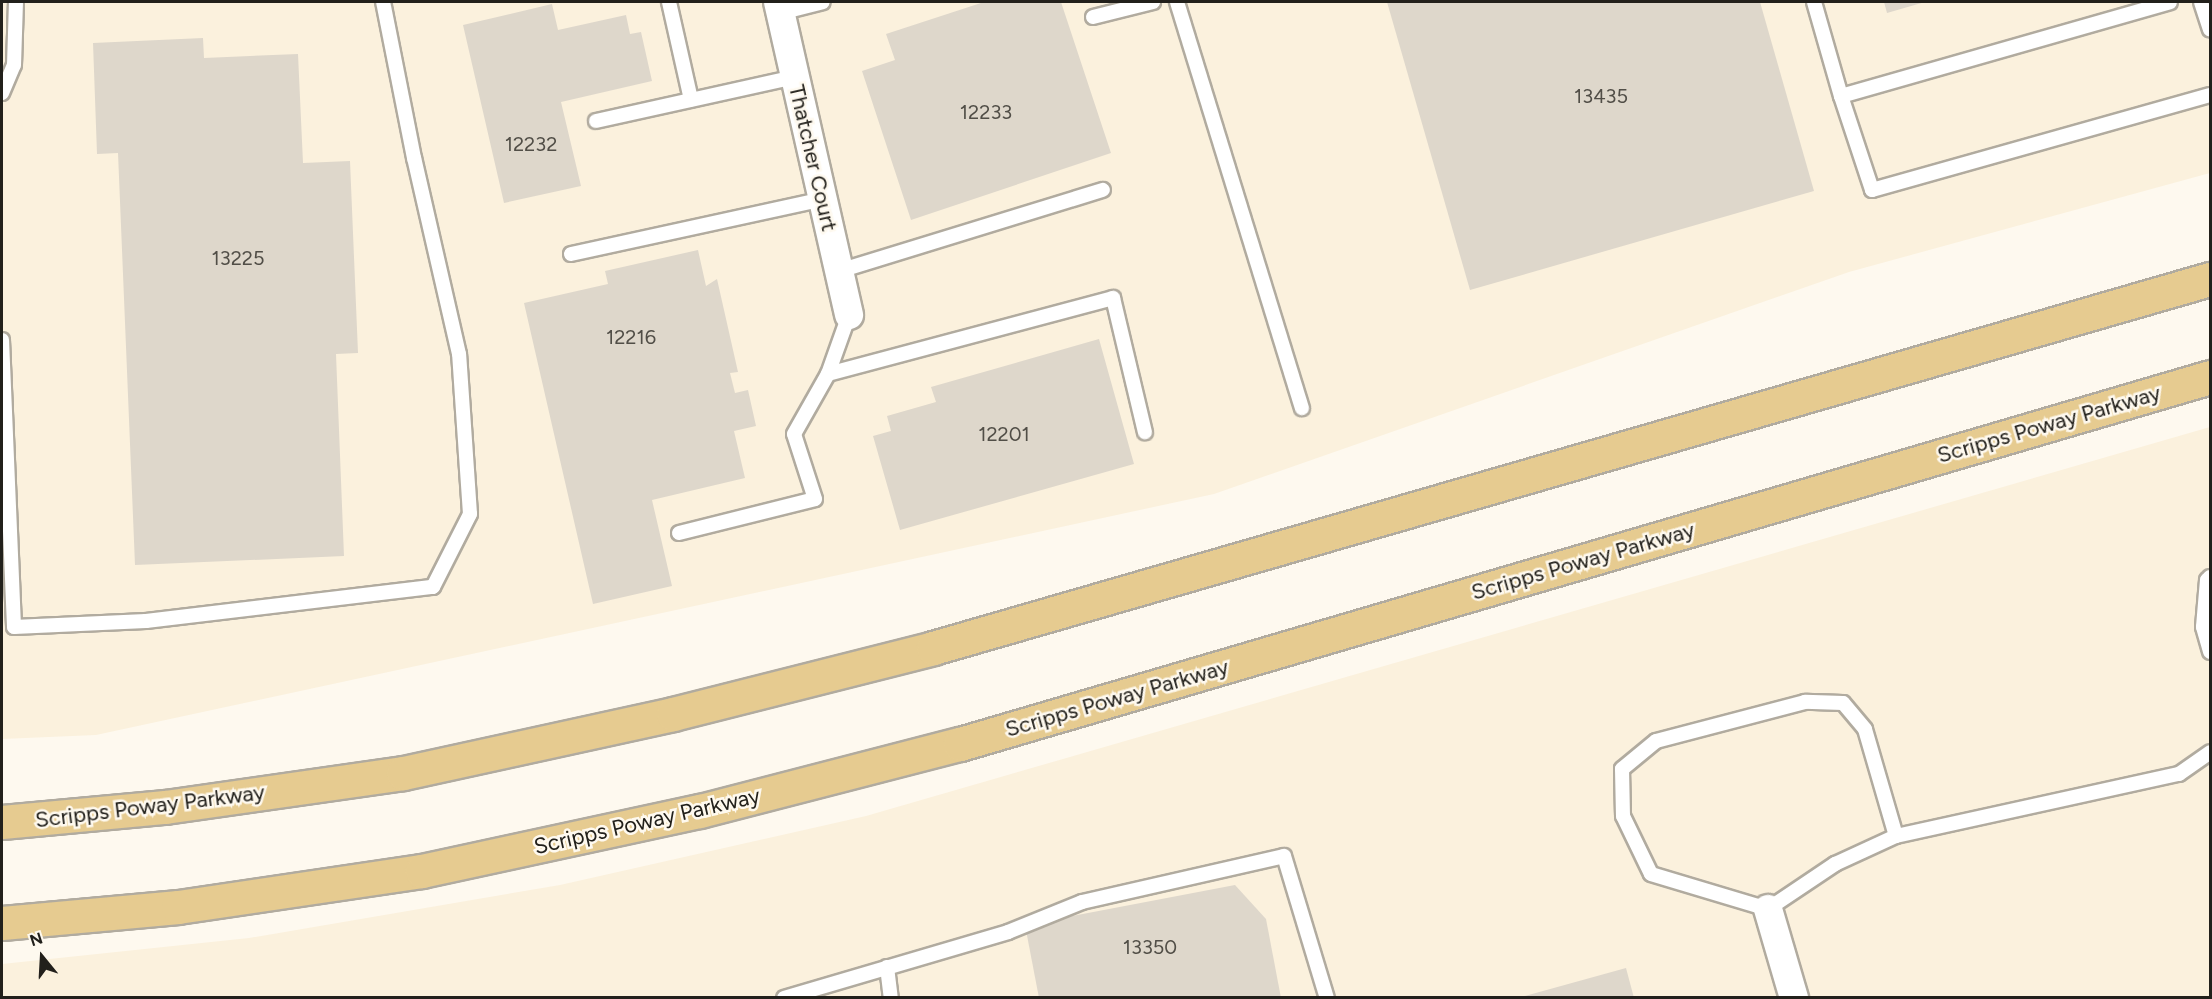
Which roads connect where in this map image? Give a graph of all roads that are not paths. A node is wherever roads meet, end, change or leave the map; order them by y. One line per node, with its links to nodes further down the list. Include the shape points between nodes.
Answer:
1 (16, 2): 14 (lane, via 14,65)
2 (383, 2): 25 (lane, via 459,354 470,514 434,587 146,621 14,627)
3 (669, 2): 17 (lane)
4 (823, 2): 10 (lane)
5 (1153, 2): 11 (lane)
6 (1177, 2): 28 (lane)
7 (1814, 2): 16 (lane)
8 (2170, 2): 16 (lane)
9 (2201, 2): 12 (lane)
10 (779, 7): 13 (street, Thatcher Court)
11 (1093, 17)
12 (2211, 30)
13 (794, 77): 17 (lane); 20 (street, Thatcher Court)
14 (2, 93)
15 (2211, 95): 16 (lane, via 1872,190)
16 (1841, 96)
17 (691, 100): 18 (lane)
18 (596, 121)
19 (1103, 190): 22 (lane)
20 (822, 199): 21 (lane); 22 (street, Thatcher Court)
21 (570, 254)
22 (839, 271): 24 (street, Thatcher Court)
23 (2211, 279): 34 (main road, Scripps Poway Parkway, via 933,648 673,714 403,773 165,807)
24 (849, 315): 26 (lane)
25 (2, 340)
26 (828, 374): 29 (lane, via 1113,298); 30 (lane, via 794,434 815,499)
27 (2211, 377): 37 (main road, Scripps Poway Parkway, via 960,744 700,811 422,870 178,907)
28 (1302, 408)
29 (1145, 432)
30 (679, 533)
31 (2211, 577): 32 (lane, via 2207,580 2203,627)
32 (2211, 652)
33 (2211, 752): 35 (lane, via 2179,774)
34 (2, 822)
35 (1896, 836): 36 (lane, via 1834,864); 36 (lane, via 1865,729 1843,704 1805,702 1656,741 1622,769 1623,816 1651,874)
36 (1768, 909): 42 (street)
37 (2, 923)
38 (887, 967): 39 (lane); 40 (lane); 41 (lane, via 1008,932 1082,902 1284,856)
39 (784, 998)
40 (891, 998)
41 (1327, 998)
42 (1794, 998)

